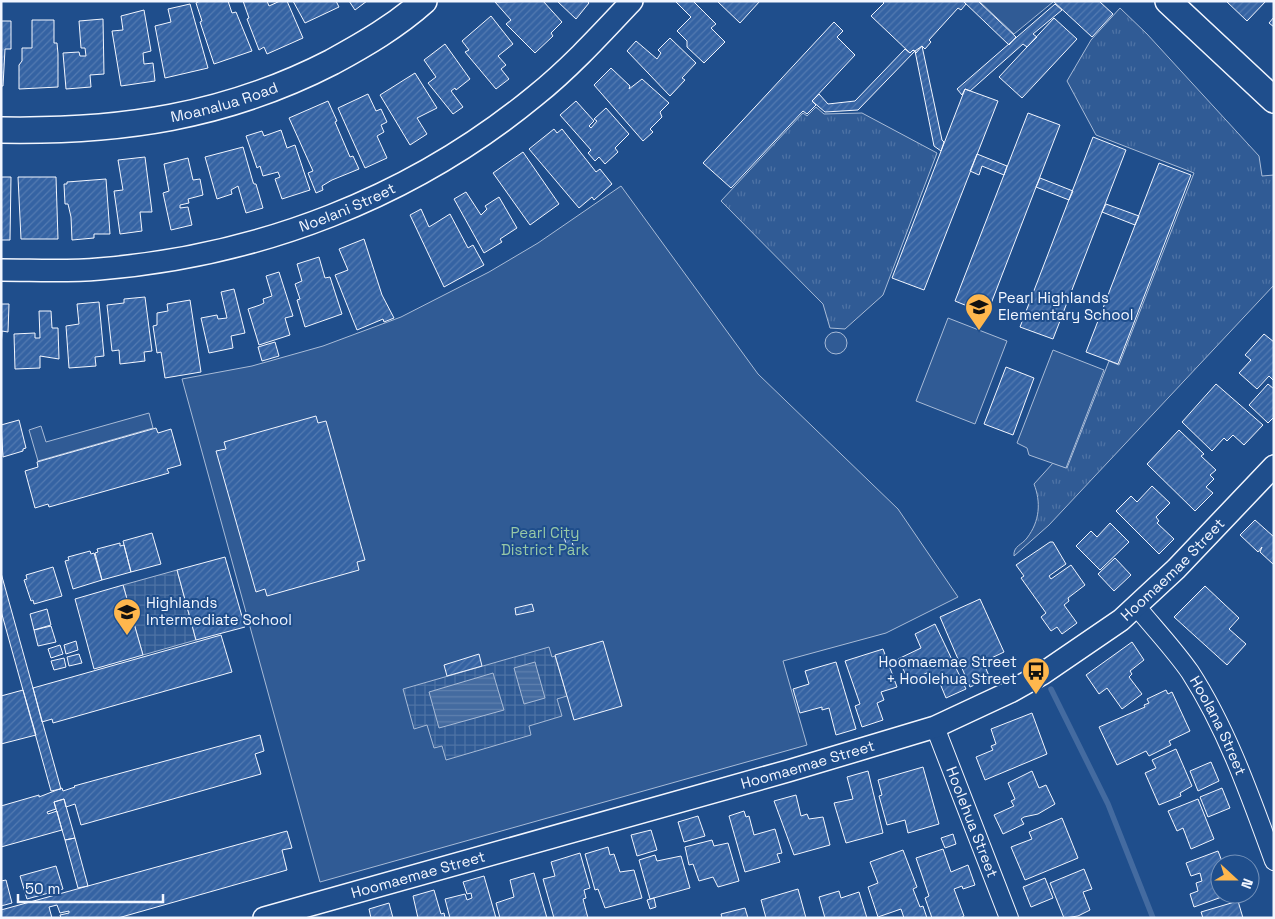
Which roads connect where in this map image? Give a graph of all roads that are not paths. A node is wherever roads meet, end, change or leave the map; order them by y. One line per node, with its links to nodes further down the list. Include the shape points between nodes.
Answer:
1 (424, 1): 5 (main road, Moanalua Road, via 382,33 347,53 278,87 240,101 199,113 121,126 77,130)
2 (632, 1): 6 (street, Noelani Street, via 536,96 455,154 365,203 249,244 172,261 97,270)
3 (1168, 1): 4 (main road)
4 (1274, 100)
5 (1, 130)
6 (1, 270)
7 (1274, 466): 8 (street, Hoomaemae Street, via 1176,569)
8 (1136, 606): 9 (street, Hoomaemae Street, via 1121,620 1042,674); 10 (street, Hoolana Street, via 1177,655 1201,691 1234,761)
9 (935, 726): 11 (street, Hoomaemae Street, via 788,771); 12 (street, Hoolehua Street)
10 (1274, 861)
11 (264, 918)
12 (1009, 918)

